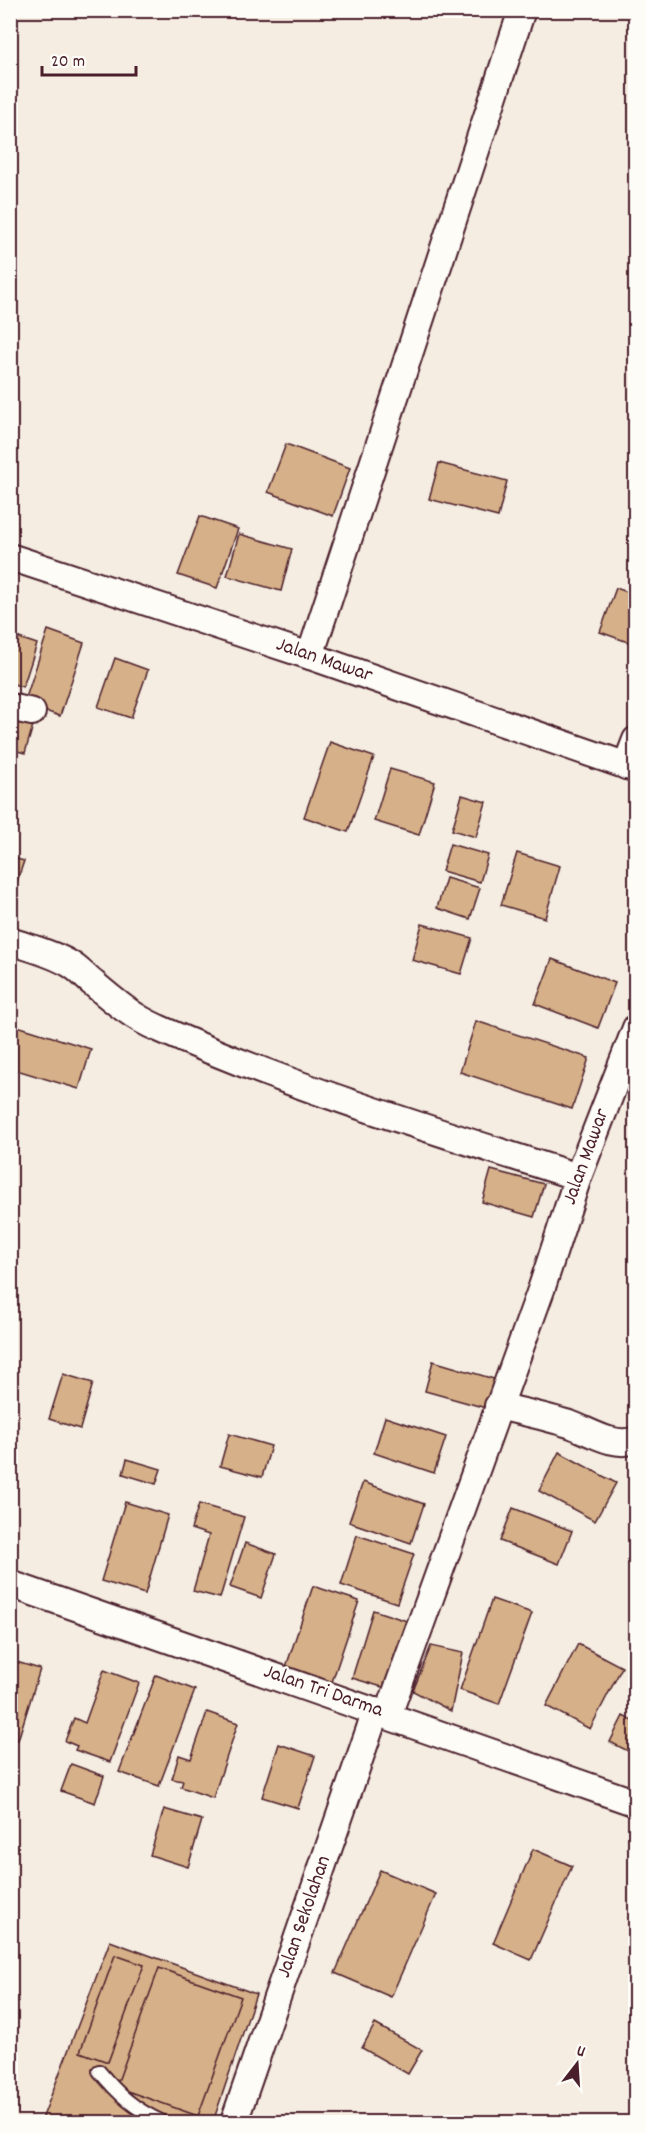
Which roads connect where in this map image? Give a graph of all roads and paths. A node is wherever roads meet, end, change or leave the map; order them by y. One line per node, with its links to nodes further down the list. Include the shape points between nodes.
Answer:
1 (522, 10): 3 (street)
2 (10, 557): 3 (street, Jalan Mawar)
3 (310, 656): 5 (street, Jalan Mawar)
4 (636, 740): 5 (street)
5 (631, 767)
6 (10, 941): 8 (street, via 72,965 133,1014 211,1051 303,1087)
7 (636, 1028): 8 (street, Jalan Mawar)
8 (578, 1177): 9 (street, Jalan Mawar)
9 (498, 1407): 10 (street, via 572,1425 609,1439); 12 (street, Jalan Sekolahan)
10 (636, 1440)
11 (10, 1584): 12 (street, Jalan Tri Darma)
12 (382, 1713): 13 (street, Jalan Tri Darma); 16 (street, Jalan Sekolahan)
13 (636, 1803)
14 (99, 2071): 15 (lane, via 118,2094 146,2115)
15 (163, 2122)
16 (234, 2122)

